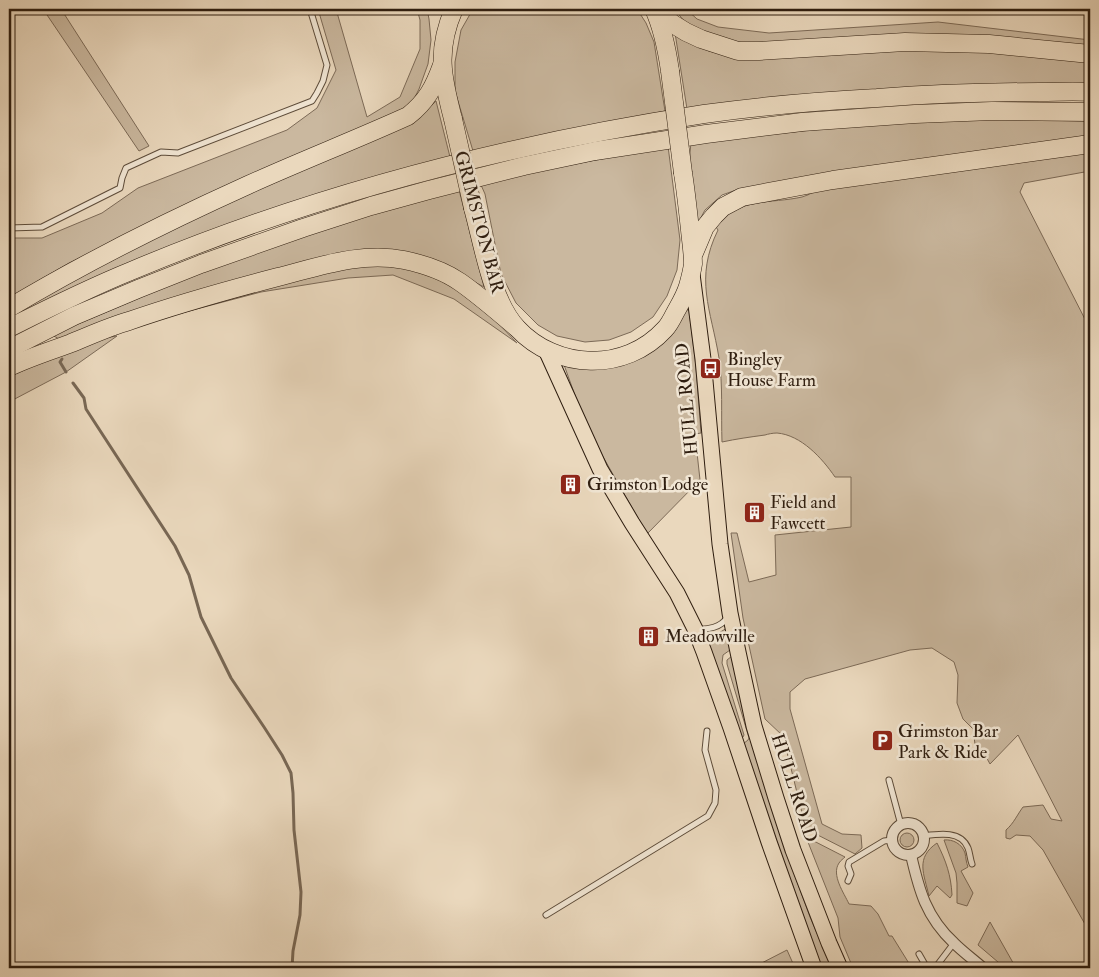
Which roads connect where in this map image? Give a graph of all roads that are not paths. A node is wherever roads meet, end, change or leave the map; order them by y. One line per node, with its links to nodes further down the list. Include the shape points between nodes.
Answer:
1 (310, 9): 11 (lane, via 327,65 312,101 178,153 161,152 126,168 120,188 42,227)
2 (439, 9): 5 (highway)
3 (454, 9): 5 (highway, GRIMSTON BAR)
4 (655, 9): 6 (highway, via 701,40 738,51 906,42 989,44); 12 (highway, GRIMSTON BAR, bridge, via 670,70)
5 (443, 43): 7 (highway, GRIMSTON BAR)
6 (1090, 54)
7 (442, 65): 13 (highway, via 427,98 408,116 190,212 108,252); 14 (highway, GRIMSTON BAR, bridge, via 495,291)
8 (1090, 92): 15 (highway, via 994,92 808,102 706,114 523,147 430,170 269,219 130,271)
9 (1090, 112): 16 (highway, via 915,114 802,122 595,151 524,166 379,204 294,231 201,264 74,316)
10 (1090, 144): 12 (highway, via 833,180 742,197 714,216 706,227)
11 (9, 228)
12 (692, 263): 17 (highway, GRIMSTON BAR, via 684,299 666,328 638,350 615,358 591,361 569,359); 19 (main road, HULL ROAD)
13 (9, 308)
14 (516, 327): 17 (highway, GRIMSTON BAR); 18 (highway, via 459,281 440,272 402,260 362,259 342,261 174,306)
15 (9, 328)
16 (9, 348)
17 (546, 350): 20 (main road, via 600,469 677,593)
18 (9, 367)
19 (730, 613): 20 (lane, via 715,627); 33 (main road, HULL ROAD, via 754,726 776,798)
20 (695, 629): 32 (main road)
21 (707, 731): 29 (lane, via 705,750 716,790 715,803 708,816)
22 (889, 780): 23 (lane)
23 (902, 825): 24 (street, via 918,826); 25 (street, via 894,831)
24 (923, 836): 26 (street, via 922,846); 27 (lane, via 956,836 967,845)
25 (892, 840): 26 (street, via 898,852); 28 (lane, via 884,841 849,862 851,874)
26 (911, 855): 30 (street, via 921,896 929,913)
27 (972, 864)
28 (848, 881)
29 (546, 915)
30 (954, 943): 35 (lane); 36 (street)
31 (919, 954): 34 (lane)
32 (814, 968)
33 (840, 968)
34 (927, 968)
35 (935, 968)
36 (983, 968)

